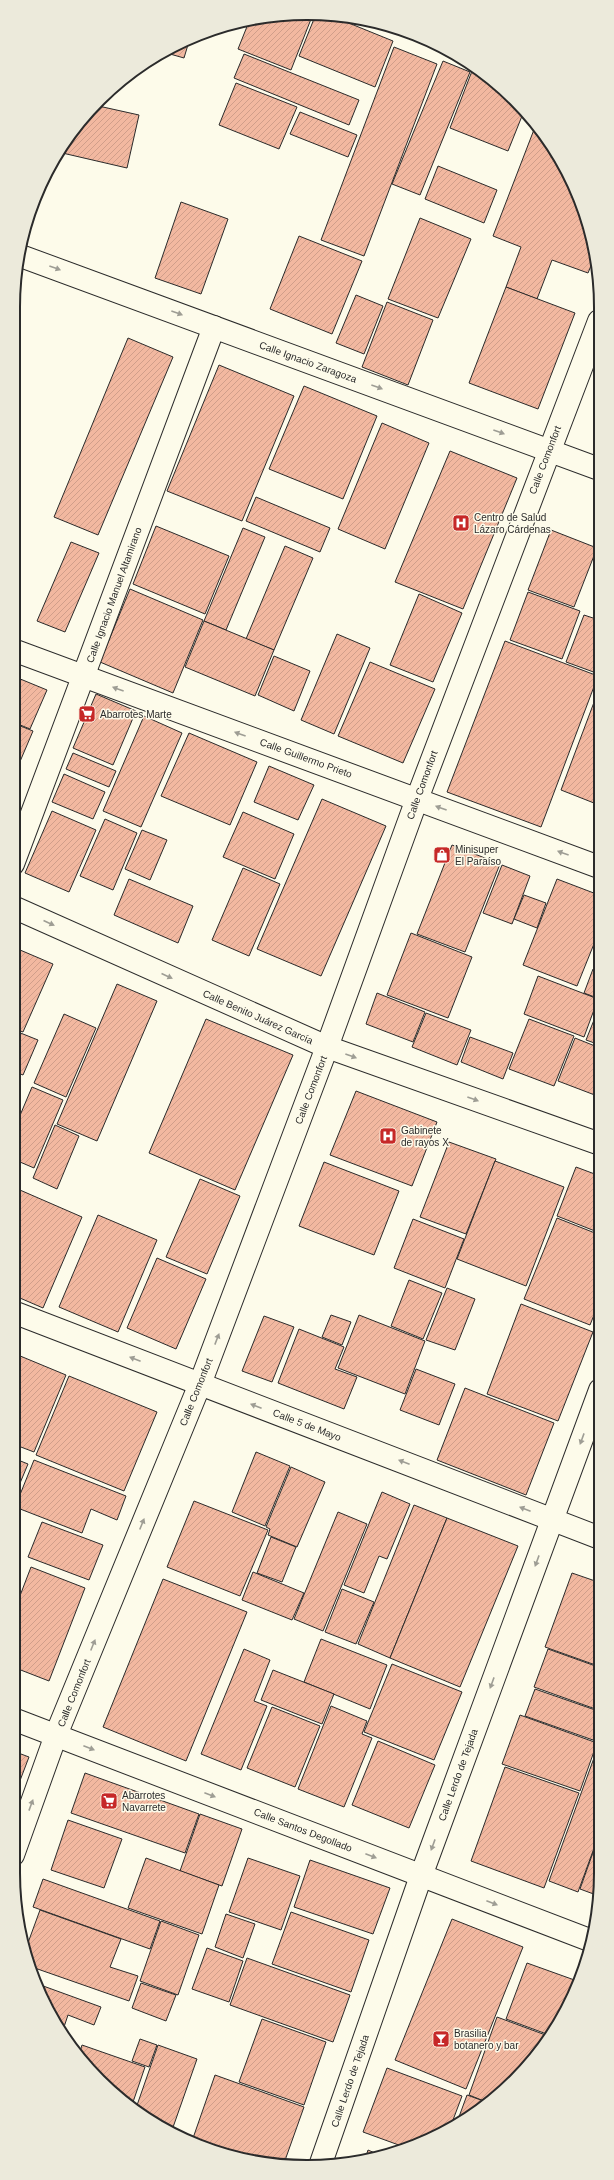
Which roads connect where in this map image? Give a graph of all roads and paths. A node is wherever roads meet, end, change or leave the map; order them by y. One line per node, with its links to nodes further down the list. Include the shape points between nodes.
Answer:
1 (25, 257): 2 (street, Calle Ignacio Zaragoza, one-way to 2)
2 (214, 327): 4 (street, Calle Ignacio Zaragoza, one-way to 4); 7 (street, Calle Ignacio Manuel Altamirano)
3 (594, 334): 4 (street, Calle Comonfort)
4 (549, 451): 5 (street, Calle Ignacio Zaragoza); 8 (street, Calle Comonfort)
5 (594, 467)
6 (20, 653): 7 (street, Calle Guillermo Prieto)
7 (84, 676): 8 (street, Calle Guillermo Prieto, one-way to 7); 9 (street, Calle Ignacio Manuel Altamirano)
8 (417, 799): 10 (street, Calle Guillermo Prieto, one-way to 8); 12 (street, Calle Comonfort)
9 (20, 845)
10 (594, 865)
11 (20, 910): 12 (street, Calle Benito Juárez García, one-way to 12)
12 (327, 1047): 13 (street, Calle Benito Juárez García, one-way to 13); 15 (street, Calle Comonfort, one-way to 12)
13 (594, 1142)
14 (20, 1315): 15 (street, Calle 5 de Mayo, one-way to 14)
15 (200, 1384): 17 (street, Calle 5 de Mayo, one-way to 15); 20 (street, Calle Comonfort, one-way to 15)
16 (594, 1406): 17 (street, Calle Lerdo de Tejada, one-way to 17)
17 (552, 1520): 18 (street, Calle 5 de Mayo); 22 (street, Calle Lerdo de Tejada, one-way to 22)
18 (594, 1536)
19 (20, 1722): 20 (street, Calle Santos Degollado)
20 (56, 1736): 21 (street, Calle Comonfort, one-way to 20); 22 (street, Calle Santos Degollado, one-way to 22)
21 (20, 1836)
22 (421, 1876): 23 (street, Calle Santos Degollado, one-way to 23); 24 (street, Calle Lerdo de Tejada)
23 (586, 1939)
24 (322, 2159)

